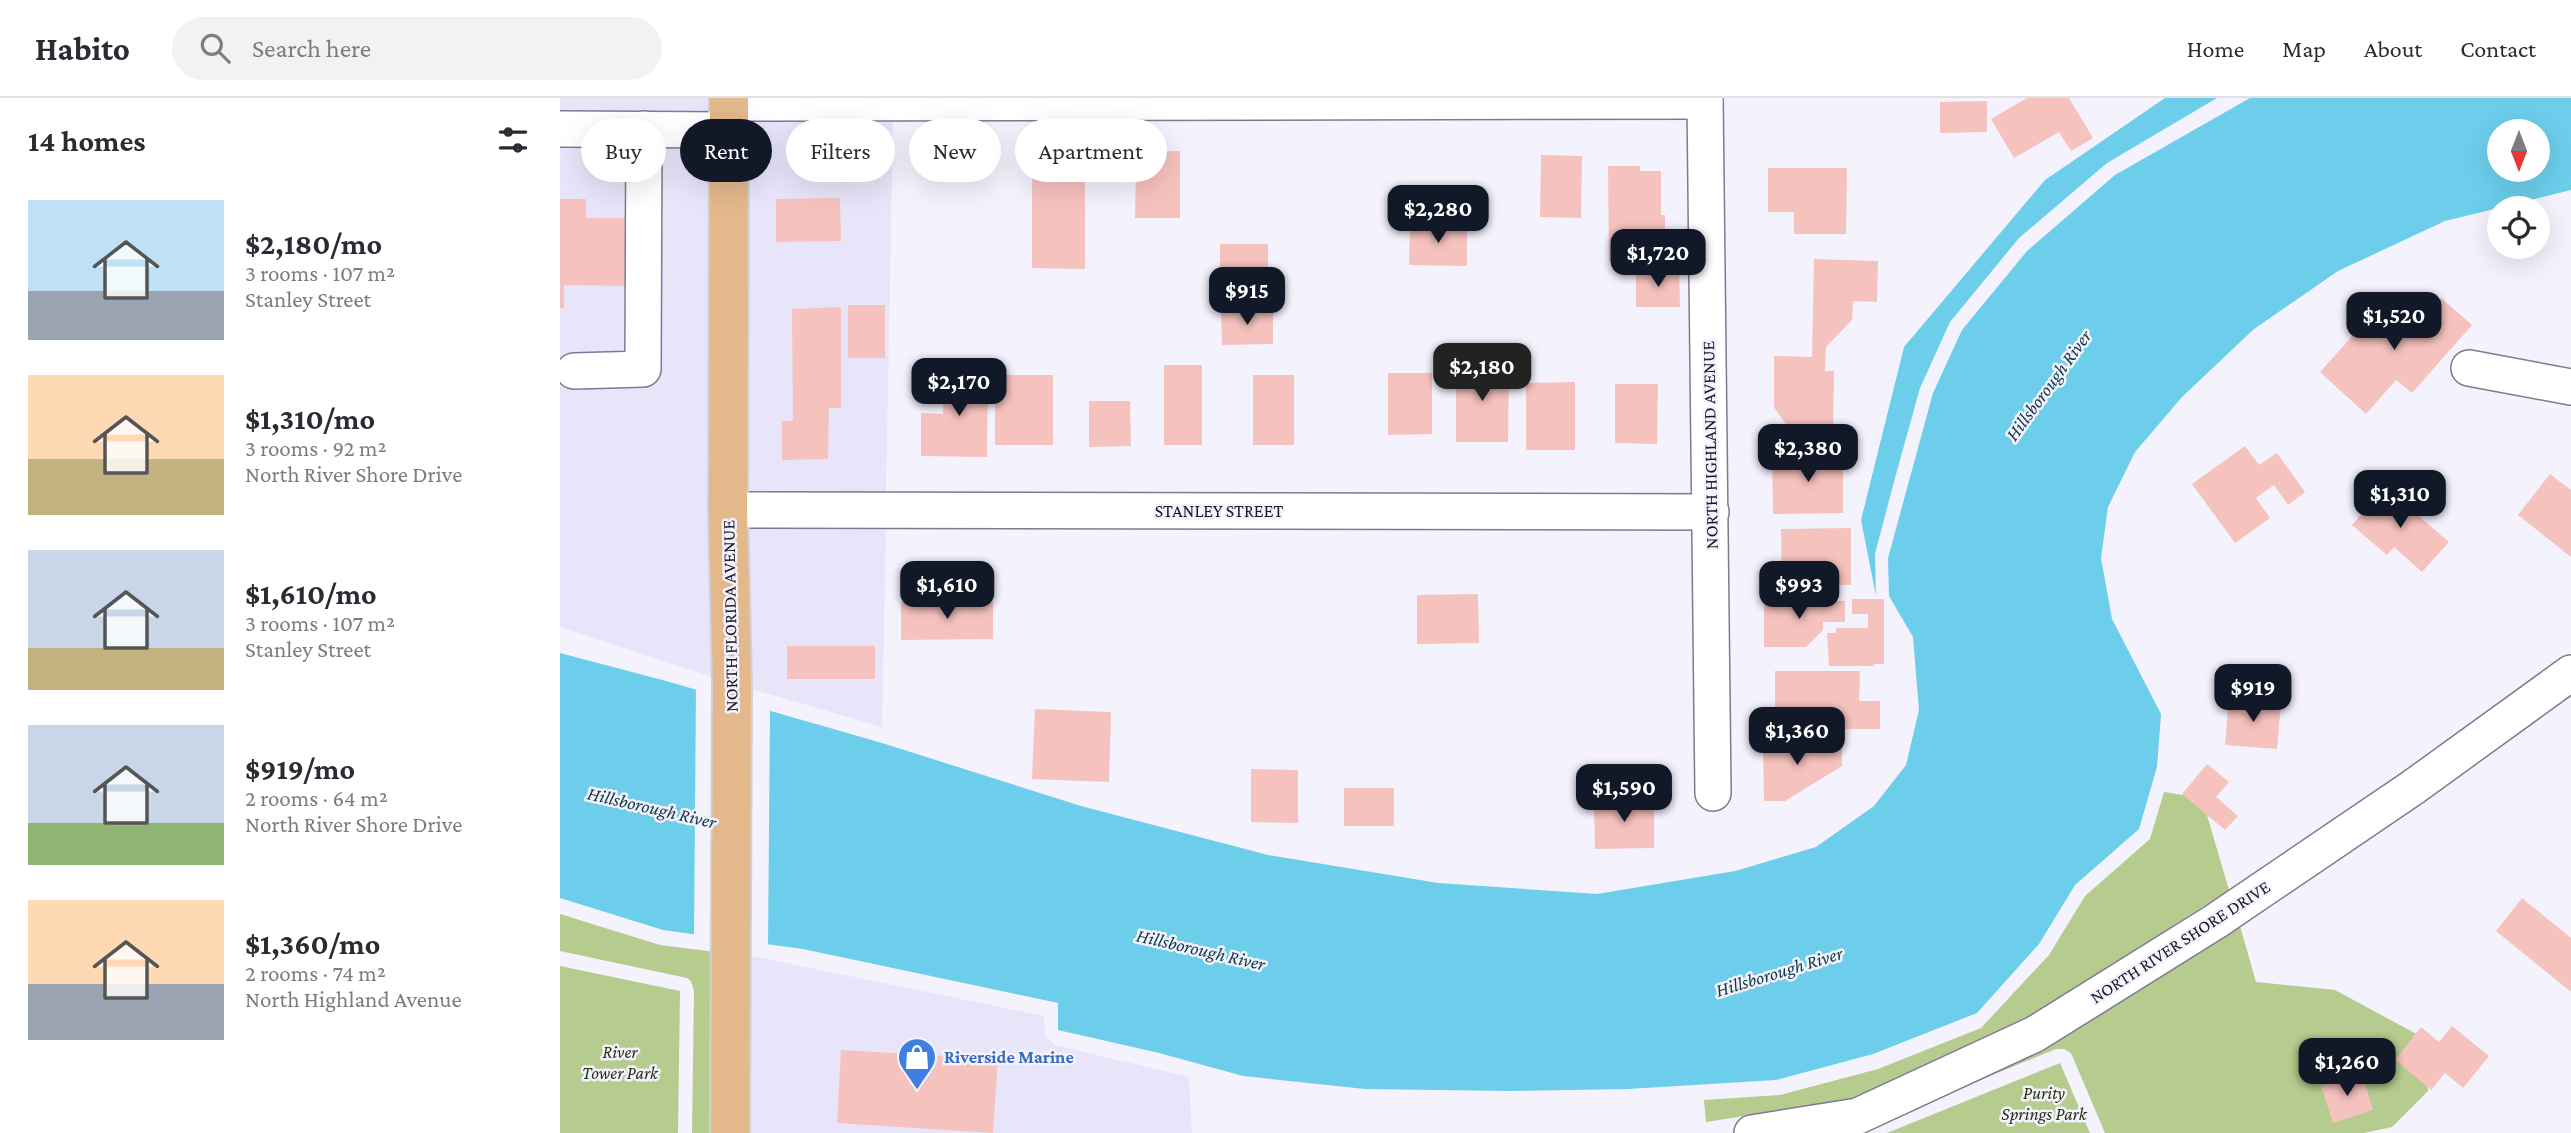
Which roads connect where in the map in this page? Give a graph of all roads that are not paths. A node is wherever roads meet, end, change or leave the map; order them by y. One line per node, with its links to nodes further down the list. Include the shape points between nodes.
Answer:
1 (1705, 100): 2 (street); 11 (street, NORTH HIGHLAND AVENUE)
2 (729, 110): 3 (street); 10 (main road, NORTH FLORIDA AVENUE)
3 (666, 124)
4 (560, 129): 5 (street)
5 (581, 129)
6 (644, 182): 8 (street, via 643,369)
7 (2469, 368): 9 (street)
8 (574, 371)
9 (2571, 387)
10 (728, 510): 11 (street, STANLEY STREET); 14 (main road, NORTH FLORIDA AVENUE)
11 (1711, 512): 13 (street, NORTH HIGHLAND AVENUE)
12 (2571, 673): 15 (street, NORTH RIVER SHORE DRIVE, via 2216,921 2035,1034 1858,1116)
13 (1713, 793)
14 (730, 1133)
15 (1752, 1133)

